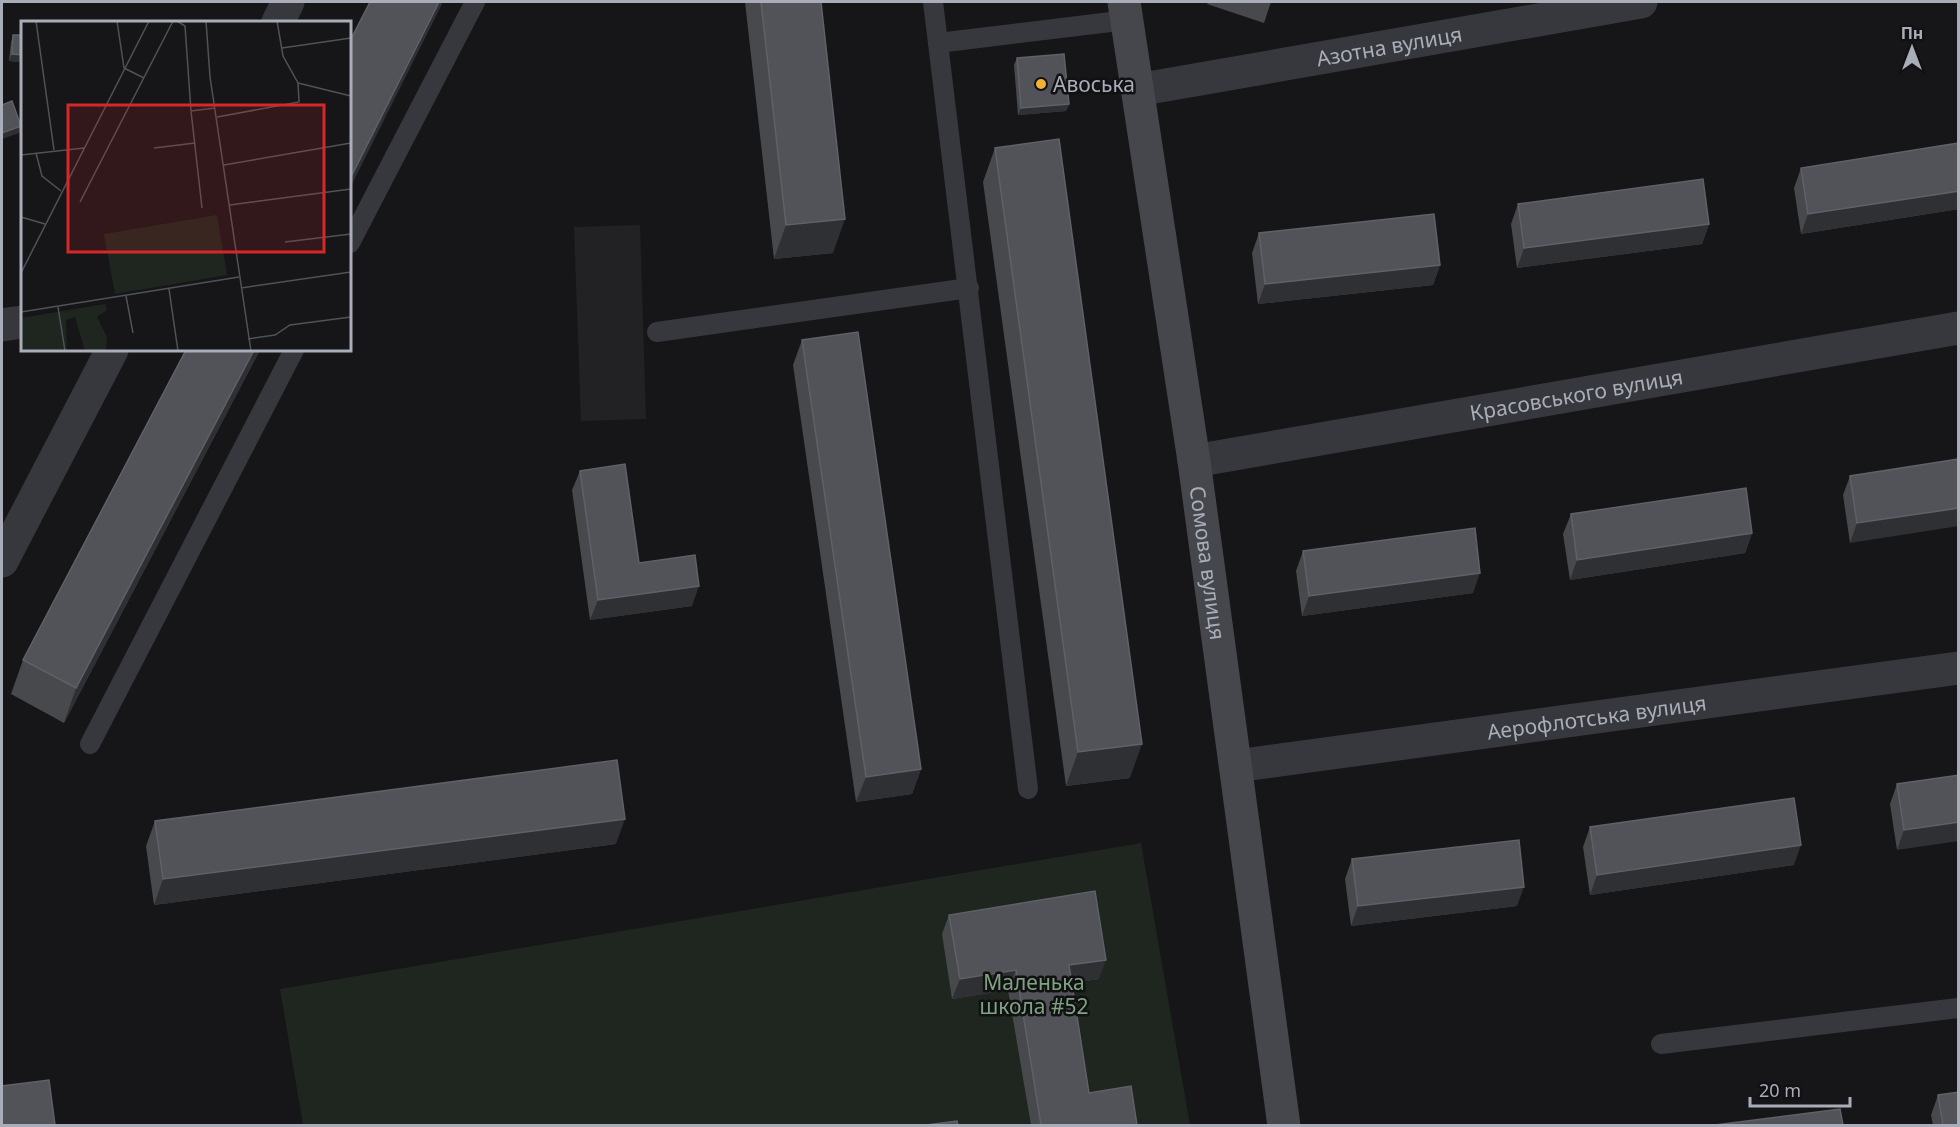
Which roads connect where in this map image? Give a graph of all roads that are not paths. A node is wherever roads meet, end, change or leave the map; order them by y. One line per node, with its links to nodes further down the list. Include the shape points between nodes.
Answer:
1 (288, 2): 6 (street)
2 (475, 2): 9 (lane)
3 (933, 2): 7 (lane)
4 (1641, 2): 8 (street, Азотна вулиця)
5 (1126, 11): 7 (lane); 8 (main road, Сомова вулиця)
6 (278, 21)
7 (938, 43): 10 (lane)
8 (1137, 90): 17 (main road, Сомова вулиця)
9 (351, 241)
10 (969, 288): 14 (lane); 22 (lane)
11 (21, 322): 12 (street)
12 (2, 325)
13 (1959, 328): 17 (street, Красовського вулиця)
14 (657, 332)
15 (111, 351): 18 (street)
16 (293, 351): 20 (lane)
17 (1194, 461): 21 (main road, Сомова вулиця)
18 (2, 561)
19 (1959, 668): 21 (street, Аерофлотська вулиця)
20 (90, 744)
21 (1236, 766): 25 (main road, Сомова вулиця)
22 (1028, 789)
23 (1959, 1008): 24 (lane)
24 (1661, 1044)
25 (1284, 1125)

